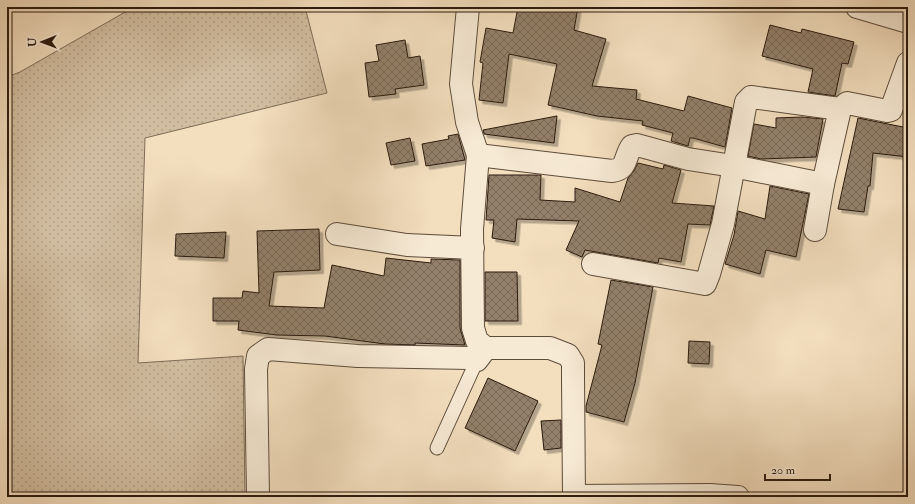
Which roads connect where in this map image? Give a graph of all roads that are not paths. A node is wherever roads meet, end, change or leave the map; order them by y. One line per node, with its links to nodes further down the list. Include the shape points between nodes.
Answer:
1 (468, 7): 6 (street, via 461,84 466,116)
2 (857, 7): 3 (street)
3 (908, 22)
4 (908, 63): 5 (street, via 891,110 847,103)
5 (840, 108): 7 (street, via 751,97 746,102); 8 (street)
6 (478, 155): 7 (street, via 612,171 619,170 624,165 629,150 637,145 688,159); 11 (street)
7 (733, 166): 8 (street); 12 (street, via 723,224 705,284)
8 (822, 184): 9 (street)
9 (816, 230)
10 (337, 234): 11 (street, via 407,245)
11 (472, 248): 13 (street, via 473,328)
12 (593, 264)
13 (482, 354): 14 (lane); 15 (street, via 550,348 568,354 573,363); 16 (street, via 470,358 358,356 268,349 258,356 256,369)
14 (437, 448)
15 (574, 496): 17 (street)
16 (258, 497)
17 (738, 497)

